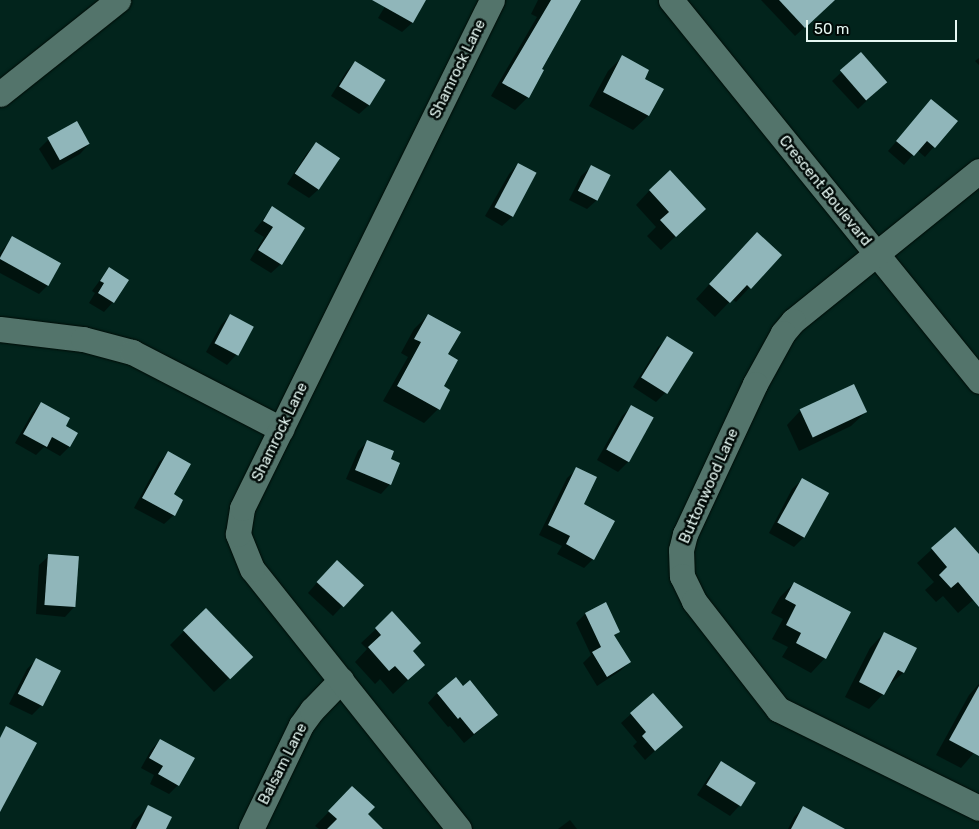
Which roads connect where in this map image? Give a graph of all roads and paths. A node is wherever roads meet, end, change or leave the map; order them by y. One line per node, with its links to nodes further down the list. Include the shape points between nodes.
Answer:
1 (118, 0): 4 (street)
2 (492, 0): 9 (street, Shamrock Lane)
3 (672, 0): 6 (street, Crescent Boulevard)
4 (0, 94)
5 (979, 170): 6 (street, Buttonwood Lane)
6 (876, 253): 8 (street, Crescent Boulevard); 11 (street, Buttonwood Lane, via 793,321 783,333 755,384 685,534 681,550 682,576 694,601 778,709)
7 (0, 329): 9 (street, via 50,333 132,352)
8 (979, 382)
9 (281, 429): 10 (street, Shamrock Lane, via 242,508 238,534 252,569)
10 (341, 680): 12 (street, Balsam Lane, via 301,726); 13 (street, Shamrock Lane)
11 (979, 808)
12 (251, 829)
13 (459, 829)

